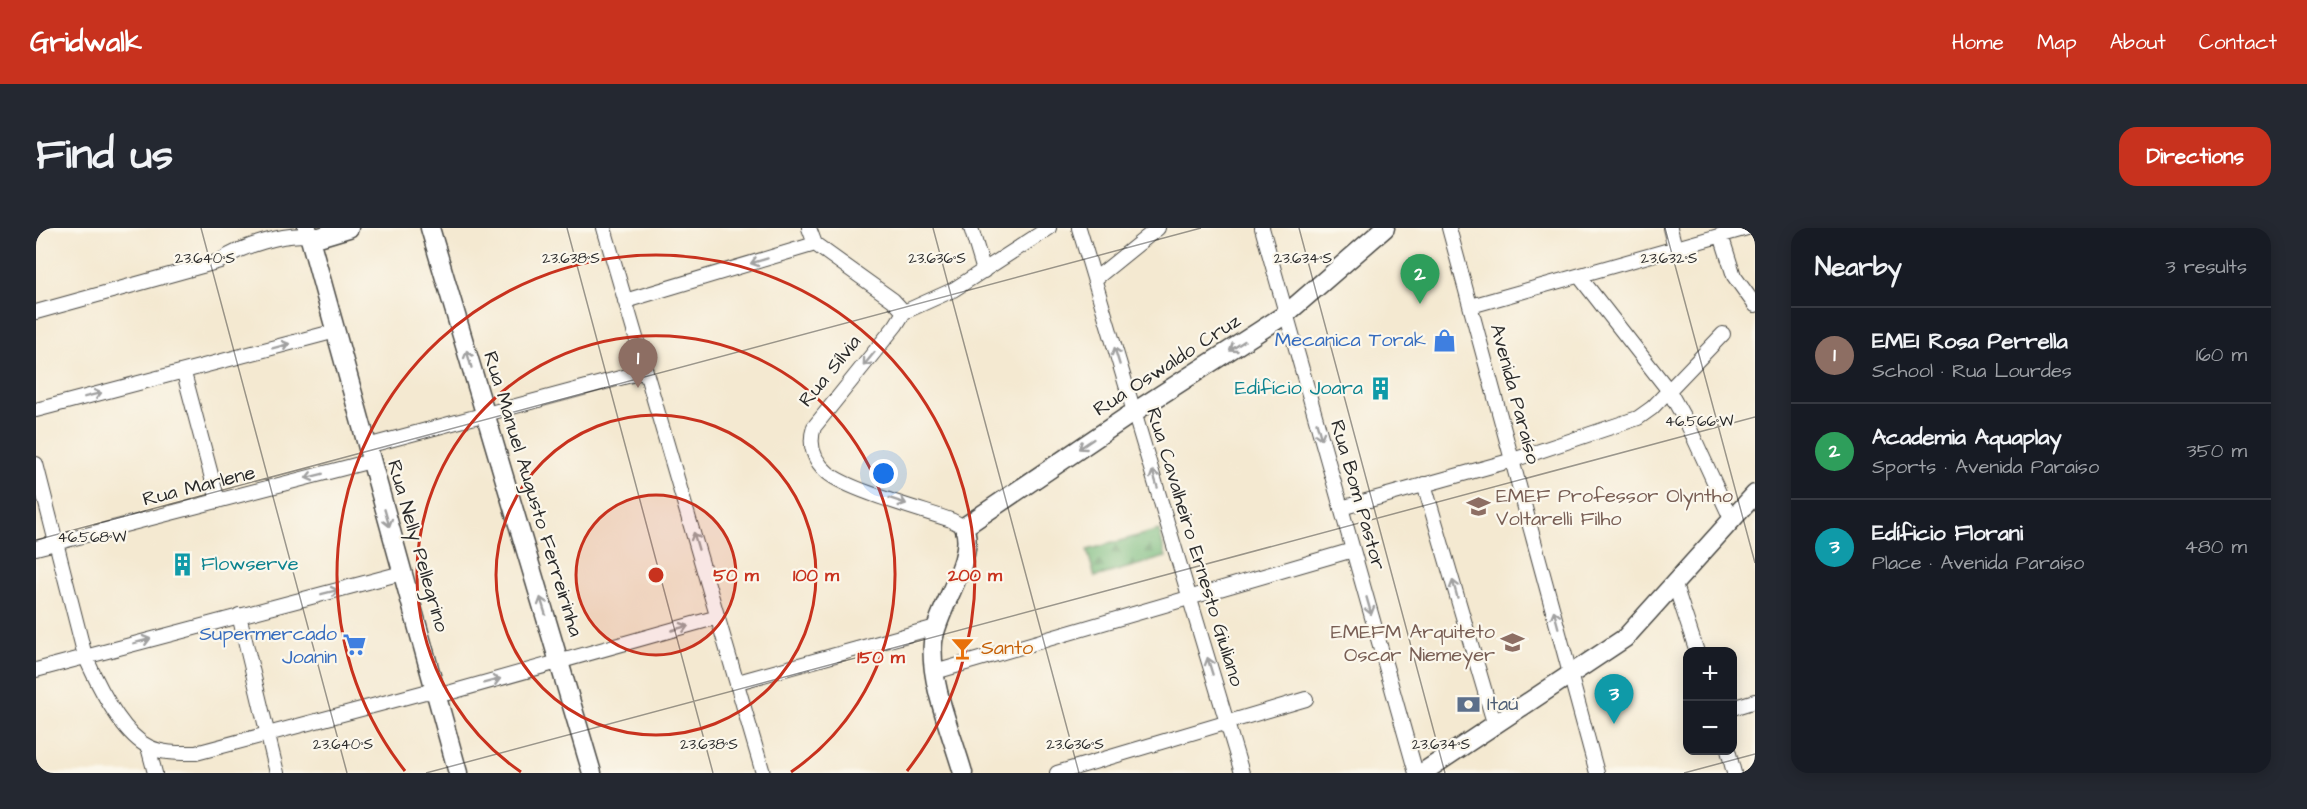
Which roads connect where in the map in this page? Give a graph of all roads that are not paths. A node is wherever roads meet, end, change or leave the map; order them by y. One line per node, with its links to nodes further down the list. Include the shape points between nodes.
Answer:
1 (349, 228): 14 (main road, via 320,237)
2 (430, 228): 34 (main road, Rua Manuel Augusto Ferreirinha, one-way to 2)
3 (604, 228): 21 (street)
4 (809, 228): 16 (street)
5 (971, 228): 18 (street)
6 (1049, 228): 18 (street)
7 (1080, 228): 20 (street, Rua Cavalheiro Ernesto Giuliano)
8 (1158, 228): 20 (street)
9 (1262, 228): 26 (street, Rua Bom Pastor)
10 (1385, 228): 26 (main road, Rua Oswaldo Cruz)
11 (1449, 228): 23 (street, Avenida Paraíso)
12 (1670, 228): 17 (street)
13 (1747, 228): 15 (street)
14 (308, 232): 24 (street); 27 (main road, Rua Nelly Pellegrino)
15 (1721, 235): 17 (street); 22 (street, via 1734,276)
16 (815, 244): 21 (street, one-way to 21); 25 (street)
17 (1676, 248): 19 (street)
18 (984, 271): 25 (street, via 933,301)
19 (1579, 276): 23 (street); 31 (street)
20 (1095, 279): 33 (street, Rua Cavalheiro Ernesto Giuliano, one-way to 20)
21 (626, 301): 29 (street)
22 (1755, 305)
23 (1471, 306): 36 (street, Avenida Paraíso)
24 (36, 312)
25 (904, 312): 43 (street, Rua Sílvia, one-way to 43, via 814,428 811,446 821,467 839,480)
26 (1286, 314): 33 (main road, Rua Oswaldo Cruz, one-way to 33); 41 (street, Rua Bom Pastor, one-way to 41)
27 (336, 331): 30 (street, one-way to 27); 35 (main road, Rua Nelly Pellegrino)
28 (1723, 334): 31 (street)
29 (646, 371): 34 (street, Rua Marlene); 51 (street, one-way to 29)
30 (184, 372): 32 (street, one-way to 30); 40 (street)
31 (1669, 391): 36 (street, via 1638,418); 42 (street)
32 (36, 410)
33 (1135, 412): 43 (main road, Rua Oswaldo Cruz, one-way to 43); 49 (street, Rua Cavalheiro Ernesto Giuliano, one-way to 33)
34 (486, 415): 35 (street, Rua Marlene); 55 (main road, Rua Manuel Augusto Ferreirinha, one-way to 34)
35 (369, 454): 40 (street, Rua Marlene, one-way to 40); 47 (main road, Rua Nelly Pellegrino, one-way to 47)
36 (1513, 460): 38 (street); 58 (street, Avenida Paraíso, one-way to 36)
37 (36, 464): 44 (street)
38 (1424, 484): 41 (street); 65 (street, one-way to 38)
39 (1755, 494): 42 (main road)
40 (218, 501): 44 (street, Rua Marlene)
41 (1341, 508): 46 (street, Rua Bom Pastor)
42 (1732, 521): 48 (main road)
43 (964, 527): 52 (main road, via 968,543)
44 (56, 543): 45 (street, Rua Marlene); 54 (street)
45 (36, 548)
46 (1353, 550): 49 (street); 77 (street, Rua Bom Pastor, one-way to 77)
47 (402, 573): 50 (street, one-way to 47); 60 (main road, Rua Nelly Pellegrino)
48 (1675, 585): 53 (street); 58 (main road, via 1625,638)
49 (1189, 596): 57 (street); 64 (street, Rua Cavalheiro Ernesto Giuliano, one-way to 49)
50 (239, 615): 54 (street, one-way to 50); 66 (street)
51 (718, 617): 55 (street, one-way to 51); 59 (street)
52 (936, 627): 57 (main road); 59 (street)
53 (1695, 647)
54 (85, 656): 56 (street); 67 (street, via 115,711)
55 (559, 662): 60 (street, one-way to 55, via 448,693); 72 (main road, Rua Manuel Augusto Ferreirinha)
56 (36, 670)
57 (935, 672): 74 (main road)
58 (1572, 675): 65 (main road); 79 (street, Avenida Paraíso); 80 (street, Avenida Paraíso, via 1581,685)
59 (738, 682): 73 (street)
60 (435, 693): 66 (street, via 424,692); 71 (main road, Rua Nelly Pellegrino)
61 (1306, 699): 64 (street)
62 (1755, 701): 63 (street)
63 (1737, 706)
64 (1227, 722): 75 (street); 76 (street, Rua Cavalheiro Ernesto Giuliano)
65 (1495, 726): 78 (main road)
66 (268, 735): 67 (street, via 196,753); 70 (street)
67 (148, 747): 69 (street)
68 (1729, 755): 81 (street)
69 (155, 773)
70 (277, 773)
71 (458, 773)
72 (592, 773)
73 (763, 773)
74 (963, 773)
75 (1057, 773)
76 (1242, 773)
77 (1416, 773)
78 (1422, 773)
79 (1597, 773)
80 (1607, 773)
81 (1734, 773)

